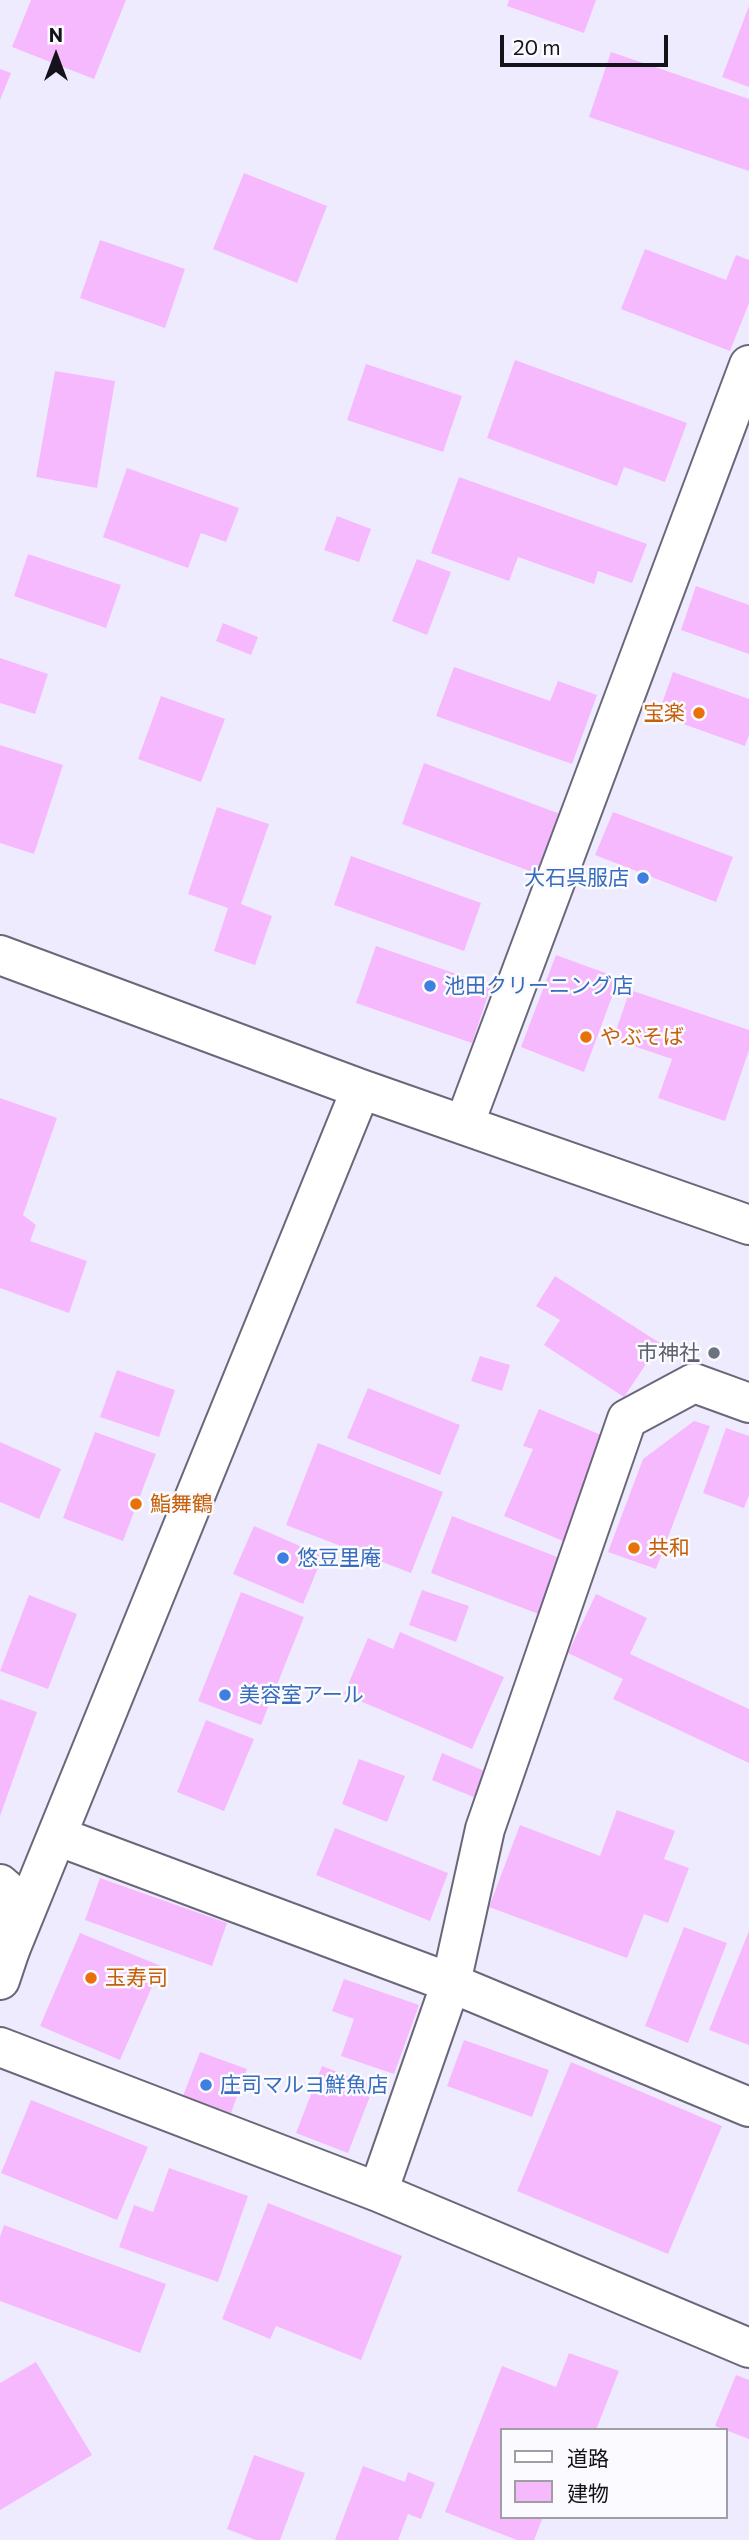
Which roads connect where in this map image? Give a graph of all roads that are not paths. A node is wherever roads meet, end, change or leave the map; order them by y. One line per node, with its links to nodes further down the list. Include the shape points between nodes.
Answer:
1 (749, 365): 4 (street)
2 (0, 955): 3 (street)
3 (361, 1089): 4 (street); 7 (street)
4 (464, 1125): 5 (street)
5 (749, 1225)
6 (749, 1403): 10 (street, via 694,1384 627,1419 485,1829)
7 (57, 1836): 9 (street); 10 (street)
8 (0, 1884): 9 (street, via 8,1891)
9 (5, 1965)
10 (451, 1983): 12 (street); 13 (street)
11 (0, 2047): 13 (street)
12 (749, 2108)
13 (378, 2192): 14 (street)
14 (749, 2348)

